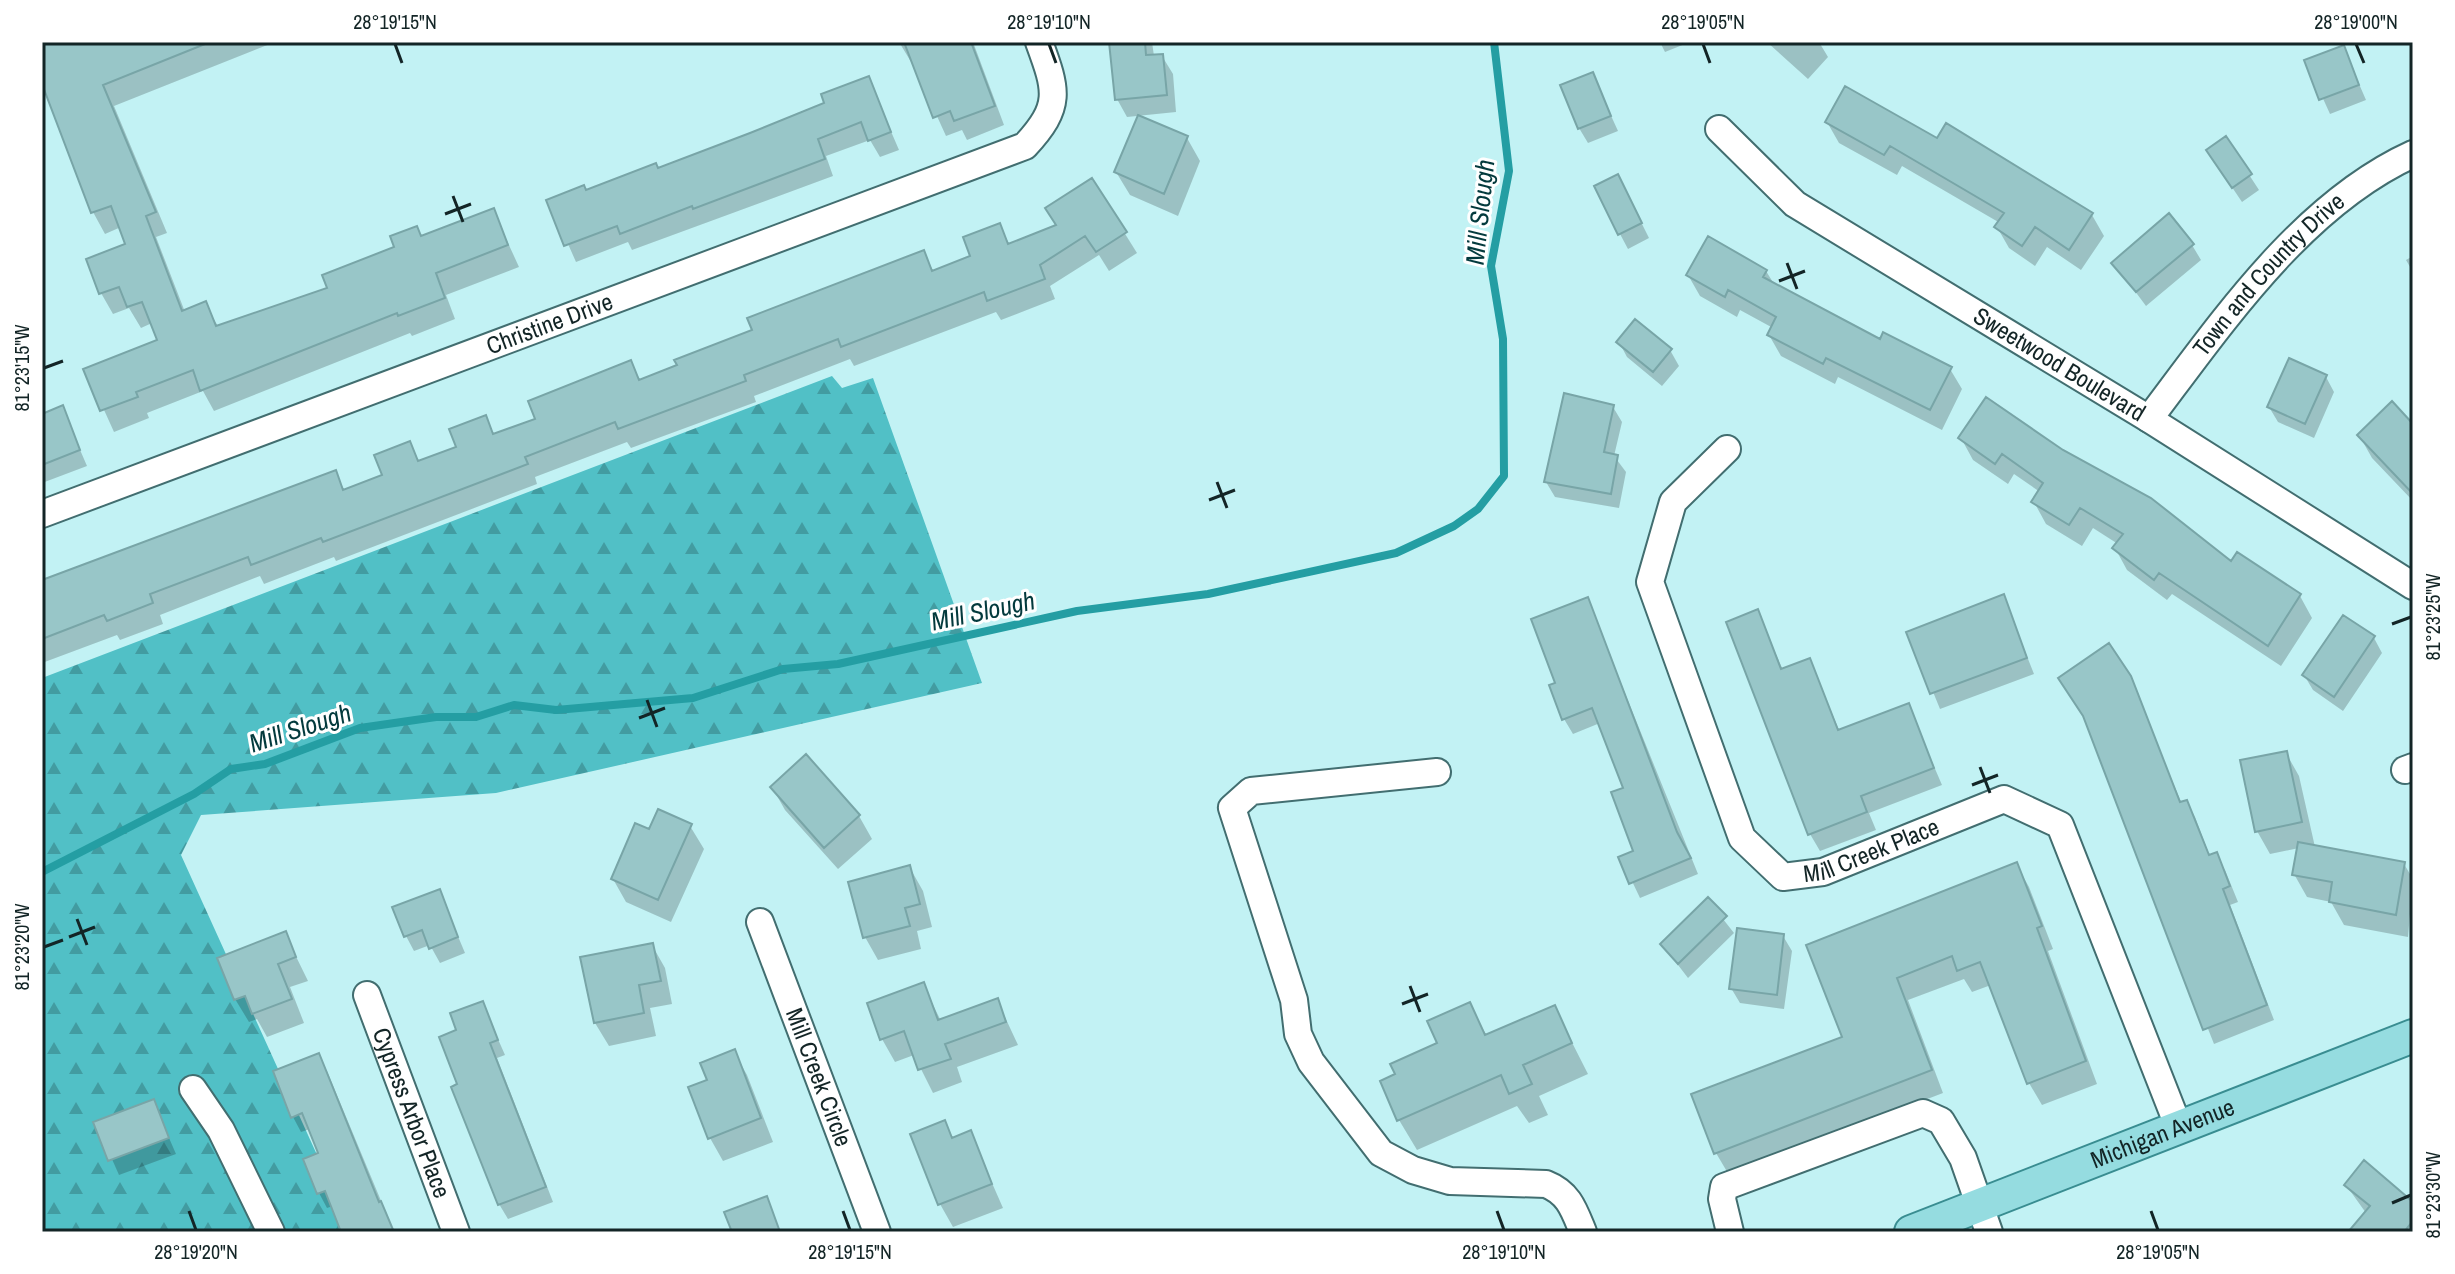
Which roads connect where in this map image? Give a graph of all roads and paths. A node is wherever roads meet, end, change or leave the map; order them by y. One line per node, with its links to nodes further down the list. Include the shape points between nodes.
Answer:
1 (1039, 42): 6 (street, Christine Drive, via 1054,96 1047,122 1025,146)
2 (1719, 129): 4 (street, Sweetwood Boulevard, via 1795,204)
3 (2413, 154): 4 (street, Town and Country Drive, via 2345,197 2266,267)
4 (2149, 419): 7 (street, Sweetwood Boulevard)
5 (1727, 449): 13 (street, Mill Creek Place, via 1673,502 1650,582 1742,838 1783,877 1823,872 2004,799 2060,825)
6 (42, 514)
7 (2413, 586)
8 (1437, 772): 18 (street, via 1251,791 1232,808 1294,1000 1298,1034 1311,1062 1381,1153 1450,1181 1546,1184 1559,1189)
9 (760, 922): 17 (street, Mill Creek Circle)
10 (367, 995): 16 (street, Cypress Arbor Place)
11 (2413, 1036): 13 (main road, Michigan Avenue)
12 (193, 1089): 15 (street, via 221,1130)
13 (2179, 1128): 14 (main road, Michigan Avenue)
14 (1984, 1218): 19 (street, via 1963,1158 1941,1121 1923,1113 1724,1187); 20 (main road, Michigan Avenue)
15 (271, 1232)
16 (456, 1232)
17 (877, 1232)
18 (1583, 1232)
19 (1730, 1232)
20 (1911, 1232)

